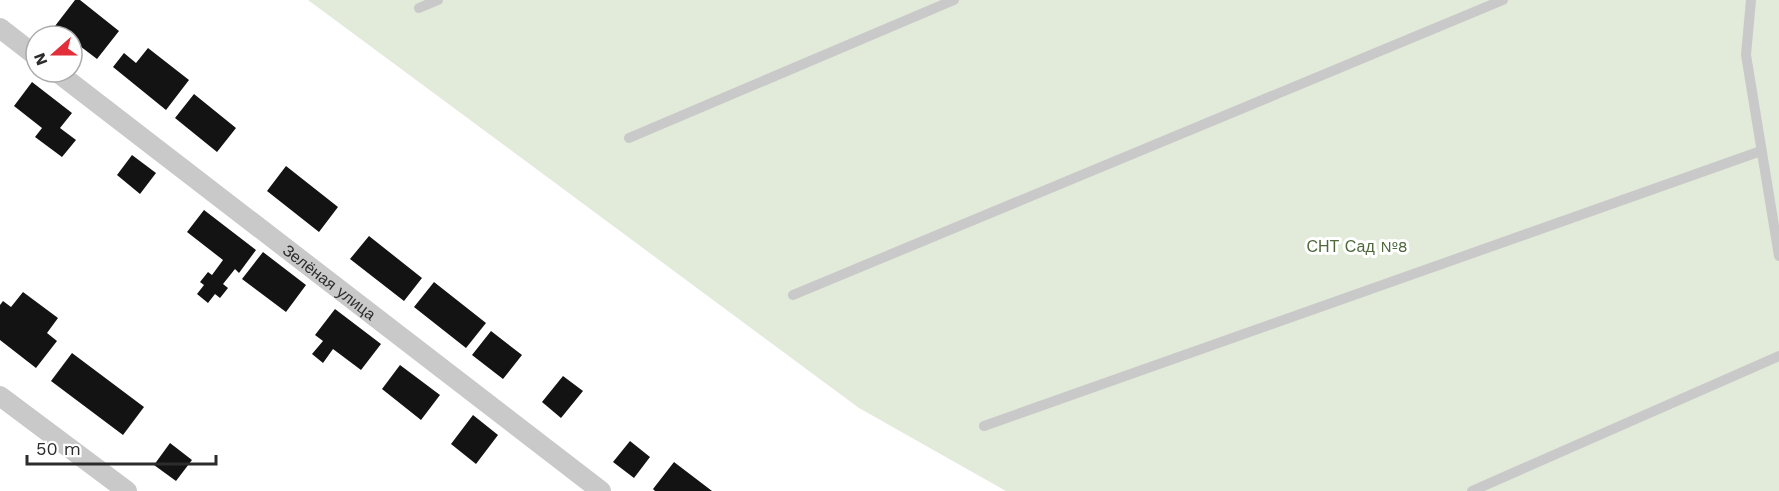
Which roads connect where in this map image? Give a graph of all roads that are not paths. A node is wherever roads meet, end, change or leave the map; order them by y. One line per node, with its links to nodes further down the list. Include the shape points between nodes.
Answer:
1 (438, 0): 5 (lane)
2 (954, 0): 9 (lane)
3 (1503, 0): 12 (lane)
4 (1751, 0): 10 (lane, via 1746,55)
5 (419, 8)
6 (0, 28): 7 (street)
7 (24, 47)
8 (73, 84): 17 (street, Зелёная улица)
9 (629, 138)
10 (1761, 151): 11 (lane); 15 (lane)
11 (1779, 256)
12 (793, 295)
13 (1779, 356): 18 (lane)
14 (0, 396): 16 (street)
15 (984, 426)
16 (127, 491)
17 (601, 491)
18 (1472, 491)

